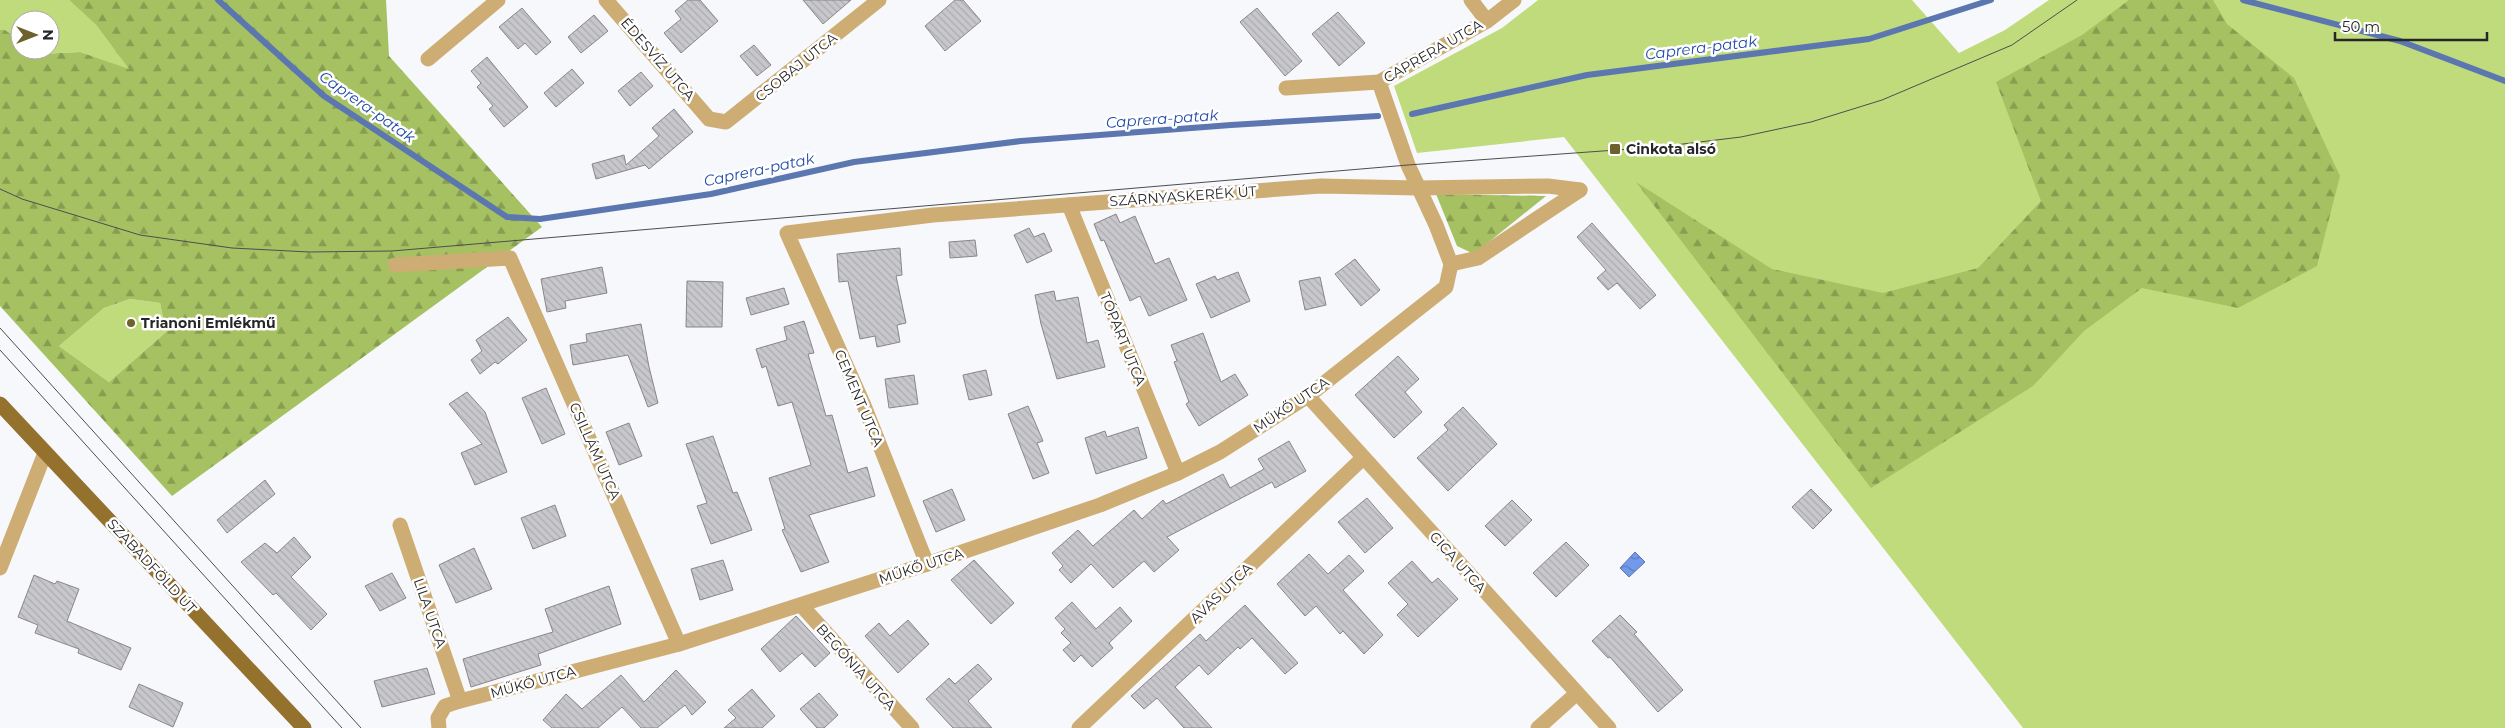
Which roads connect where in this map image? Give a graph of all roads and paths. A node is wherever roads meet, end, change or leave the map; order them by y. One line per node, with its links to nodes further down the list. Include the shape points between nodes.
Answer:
1 (498, 0): 7 (street)
2 (606, 0): 10 (street, ÉDESVÍZ UTCA)
3 (1471, 0): 6 (street)
4 (1514, 0): 6 (street, CAPRERA UTCA)
5 (872, 2): 10 (street, CSOBAJ UTCA, via 726,122)
6 (1488, 20): 8 (street, CAPRERA UTCA)
7 (428, 59)
8 (1379, 82): 9 (street, CAPRERA UTCA); 11 (street)
9 (1286, 88)
10 (709, 119)
11 (1417, 188): 12 (street, SZÁRNYASKERÉK ÚT, via 1321,186); 14 (street); 14 (street, SZÁRNYASKERÉK ÚT, via 1548,186 1580,190 1478,258)
12 (1068, 205): 13 (street, SZÁRNYASKERÉK ÚT, via 933,215); 20 (street, TÓPART UTCA)
13 (787, 233): 22 (street, CEMENT UTCA, via 863,403)
14 (1451, 264): 16 (street, MŰKŐ UTCA, via 1446,287)
15 (395, 265): 25 (street, CSILLÁM UTCA, via 510,258)
16 (1308, 396): 19 (street, CICA UTCA); 20 (street, MŰKŐ UTCA, via 1220,452)
17 (0, 404): 18 (main road, SZABADFÖLD ÚT)
18 (46, 454): 23 (street); 29 (main road, SZABADFÖLD ÚT)
19 (1363, 458): 26 (street, CICA UTCA); 31 (street, AVAS UTCA)
20 (1178, 473): 22 (street, MŰKŐ UTCA, via 1100,505)
21 (400, 525): 27 (street, LILA UTCA)
22 (927, 564): 24 (street, MŰKŐ UTCA)
23 (0, 568)
24 (801, 605): 25 (street, MŰKŐ UTCA); 30 (street, BEGÓNIA UTCA)
25 (680, 644): 27 (street, MŰKŐ UTCA)
26 (1577, 694): 32 (street); 33 (street, CICA UTCA)
27 (460, 701): 28 (street, MŰKŐ UTCA, via 445,706)
28 (438, 723)
29 (304, 728)
30 (912, 728)
31 (1079, 728)
32 (1538, 728)
33 (1608, 728)

